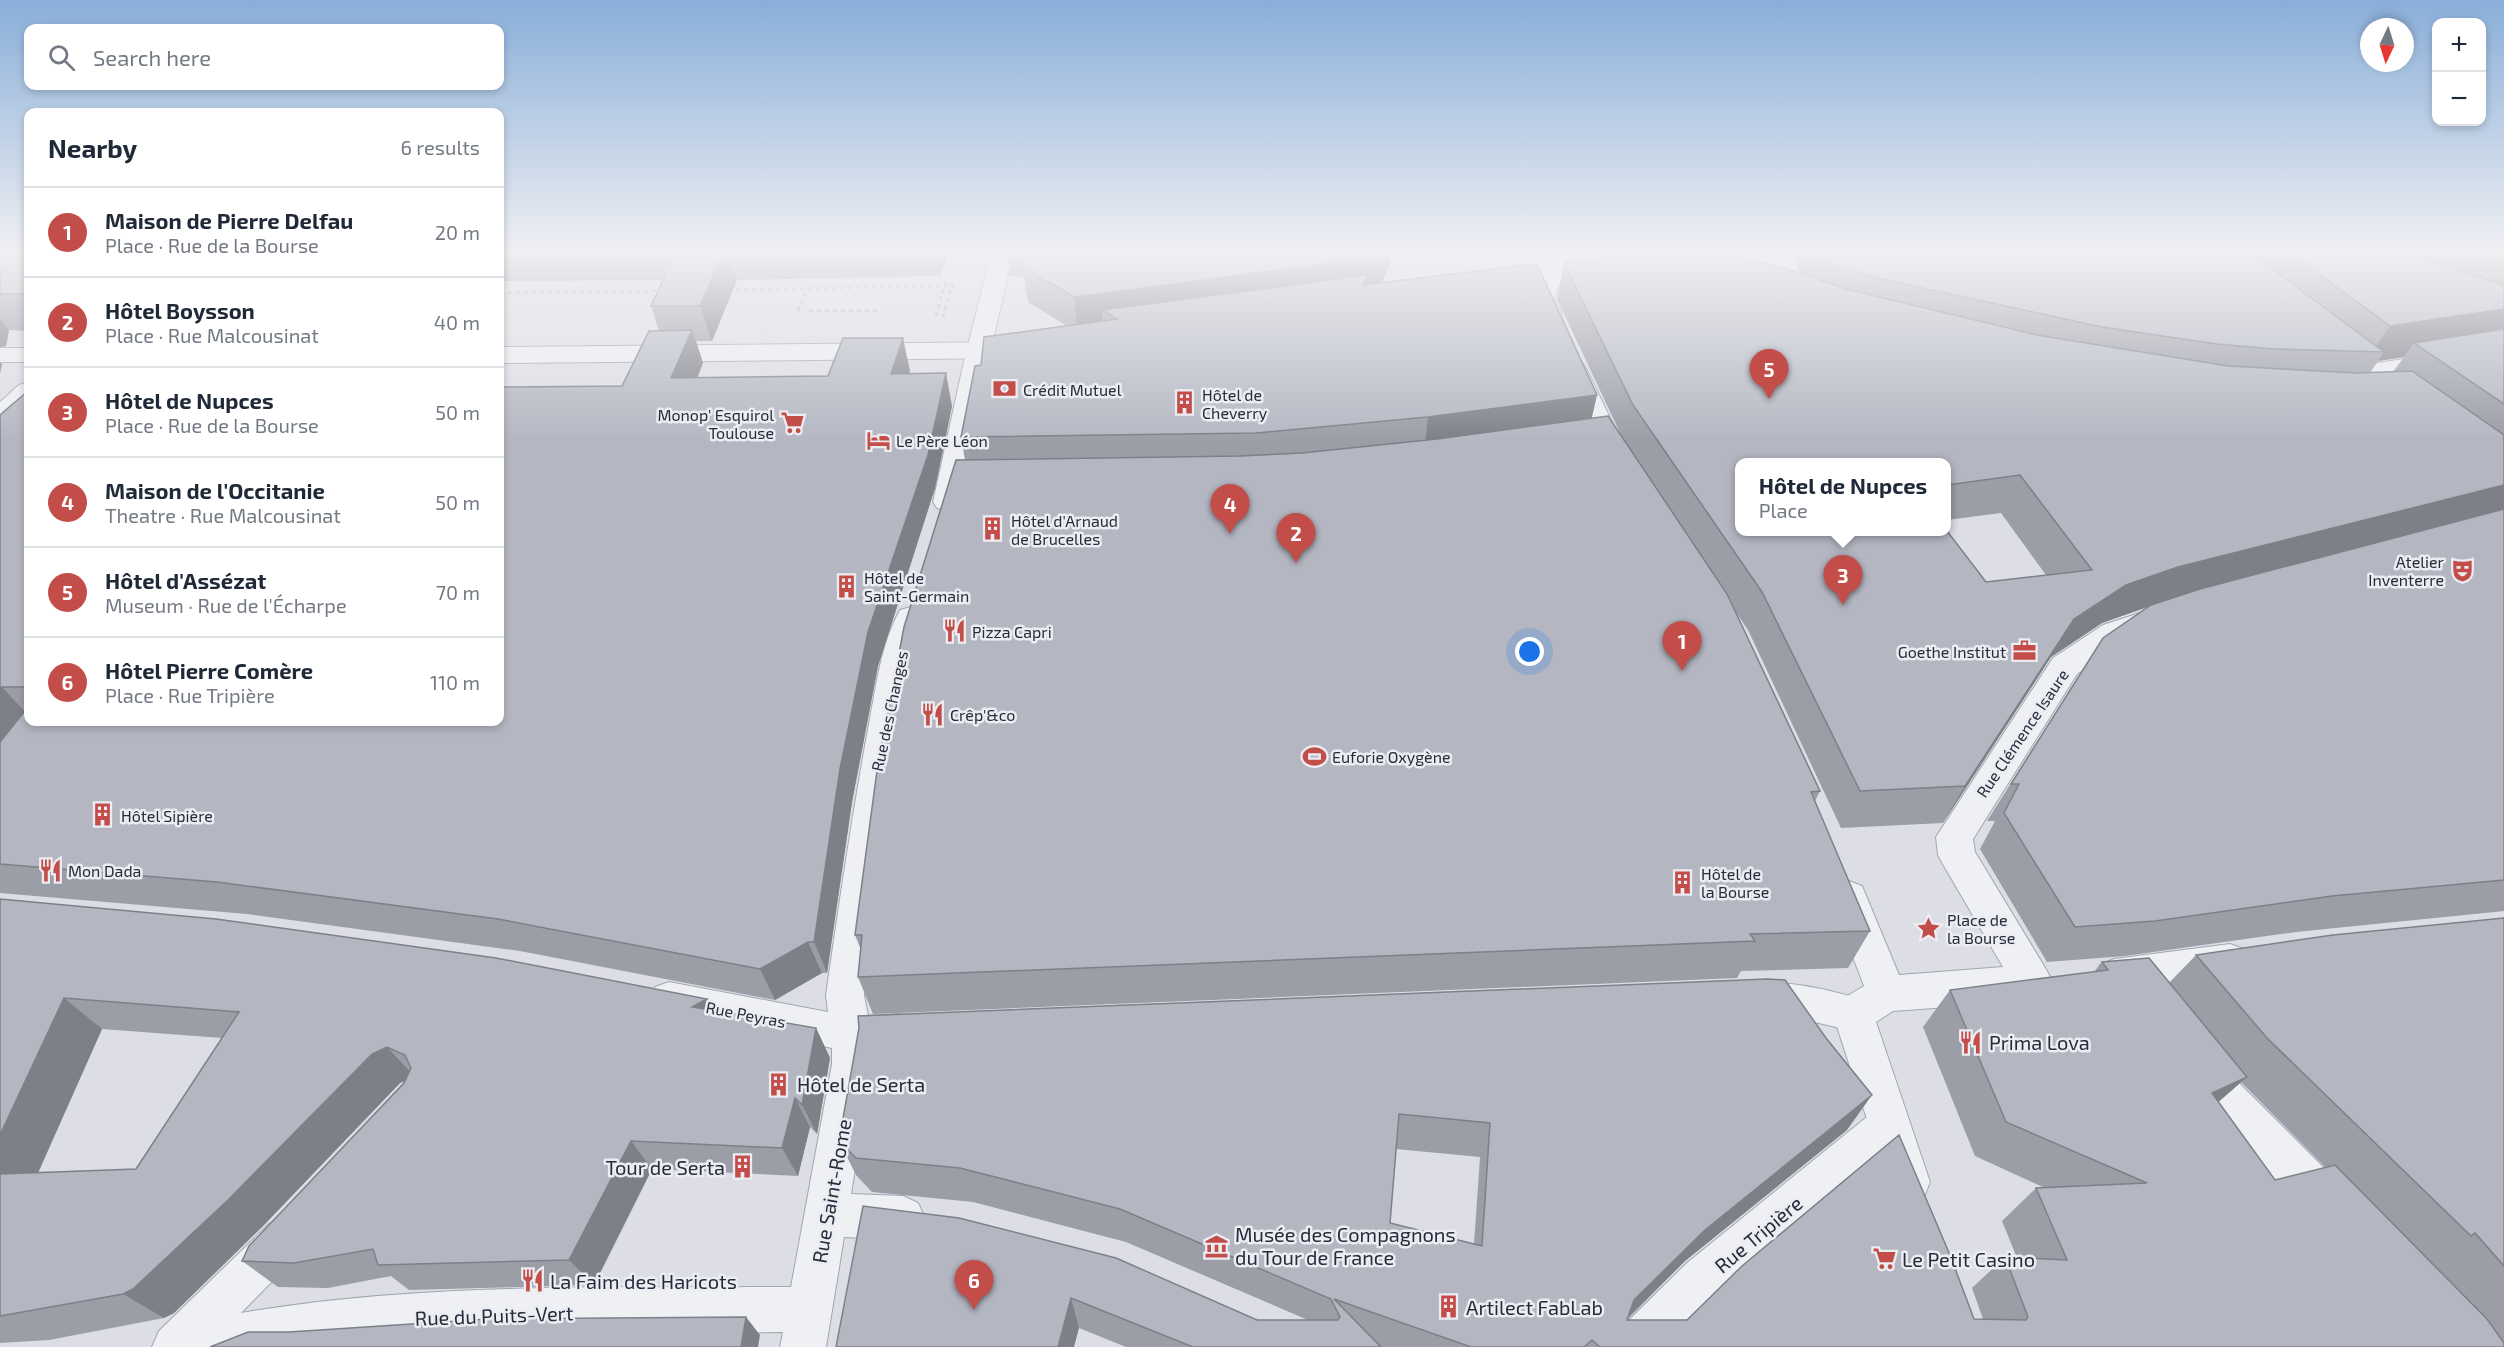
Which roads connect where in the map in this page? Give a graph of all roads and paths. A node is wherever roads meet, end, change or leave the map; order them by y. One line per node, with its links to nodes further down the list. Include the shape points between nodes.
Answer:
1 (936, 316): 6 (path)
2 (943, 316): 5 (path)
3 (988, 316): 8 (street)
4 (1551, 316): 16 (street)
5 (942, 321)
6 (934, 322)
7 (1045, 348): 8 (street)
8 (979, 350): 12 (street); 19 (street, via 962,489)
9 (2504, 351): 13 (street, via 2350,366)
10 (0, 355): 11 (street)
11 (24, 355)
12 (504, 355)
13 (2384, 392)
14 (24, 394): 15 (street)
15 (0, 416)
16 (1608, 443): 17 (street); 18 (street)
17 (1579, 447)
18 (1634, 482)
19 (937, 533)
20 (920, 588): 30 (street, Rue des Changes, via 896,666 871,802 845,995)
21 (2165, 615): 25 (street, Rue Clémence Isaure, via 2114,633 2066,666 1954,837 1957,855)
22 (1835, 860): 28 (street)
23 (2262, 956): 24 (street)
24 (2125, 976): 25 (street); 36 (street, via 2214,1087)
25 (2060, 981): 28 (street)
26 (634, 992): 30 (street, Rue Peyras)
27 (1724, 998): 28 (street)
28 (1870, 1004): 31 (street)
29 (933, 1031): 30 (street, Rue Peyras)
30 (851, 1034): 34 (street, Rue Saint-Rome, via 852,1064)
31 (1888, 1126): 33 (street); 40 (street, Rue Tripière, via 1703,1280)
32 (311, 1210): 38 (street)
33 (1919, 1214)
34 (826, 1215): 35 (street, via 882,1215); 37 (street, Rue Saint-Rome)
35 (938, 1222)
36 (2355, 1231)
37 (807, 1328): 39 (street, Rue du Puits-Vert, via 509,1312 305,1325)
38 (175, 1347)
39 (179, 1347)
40 (1634, 1347)

